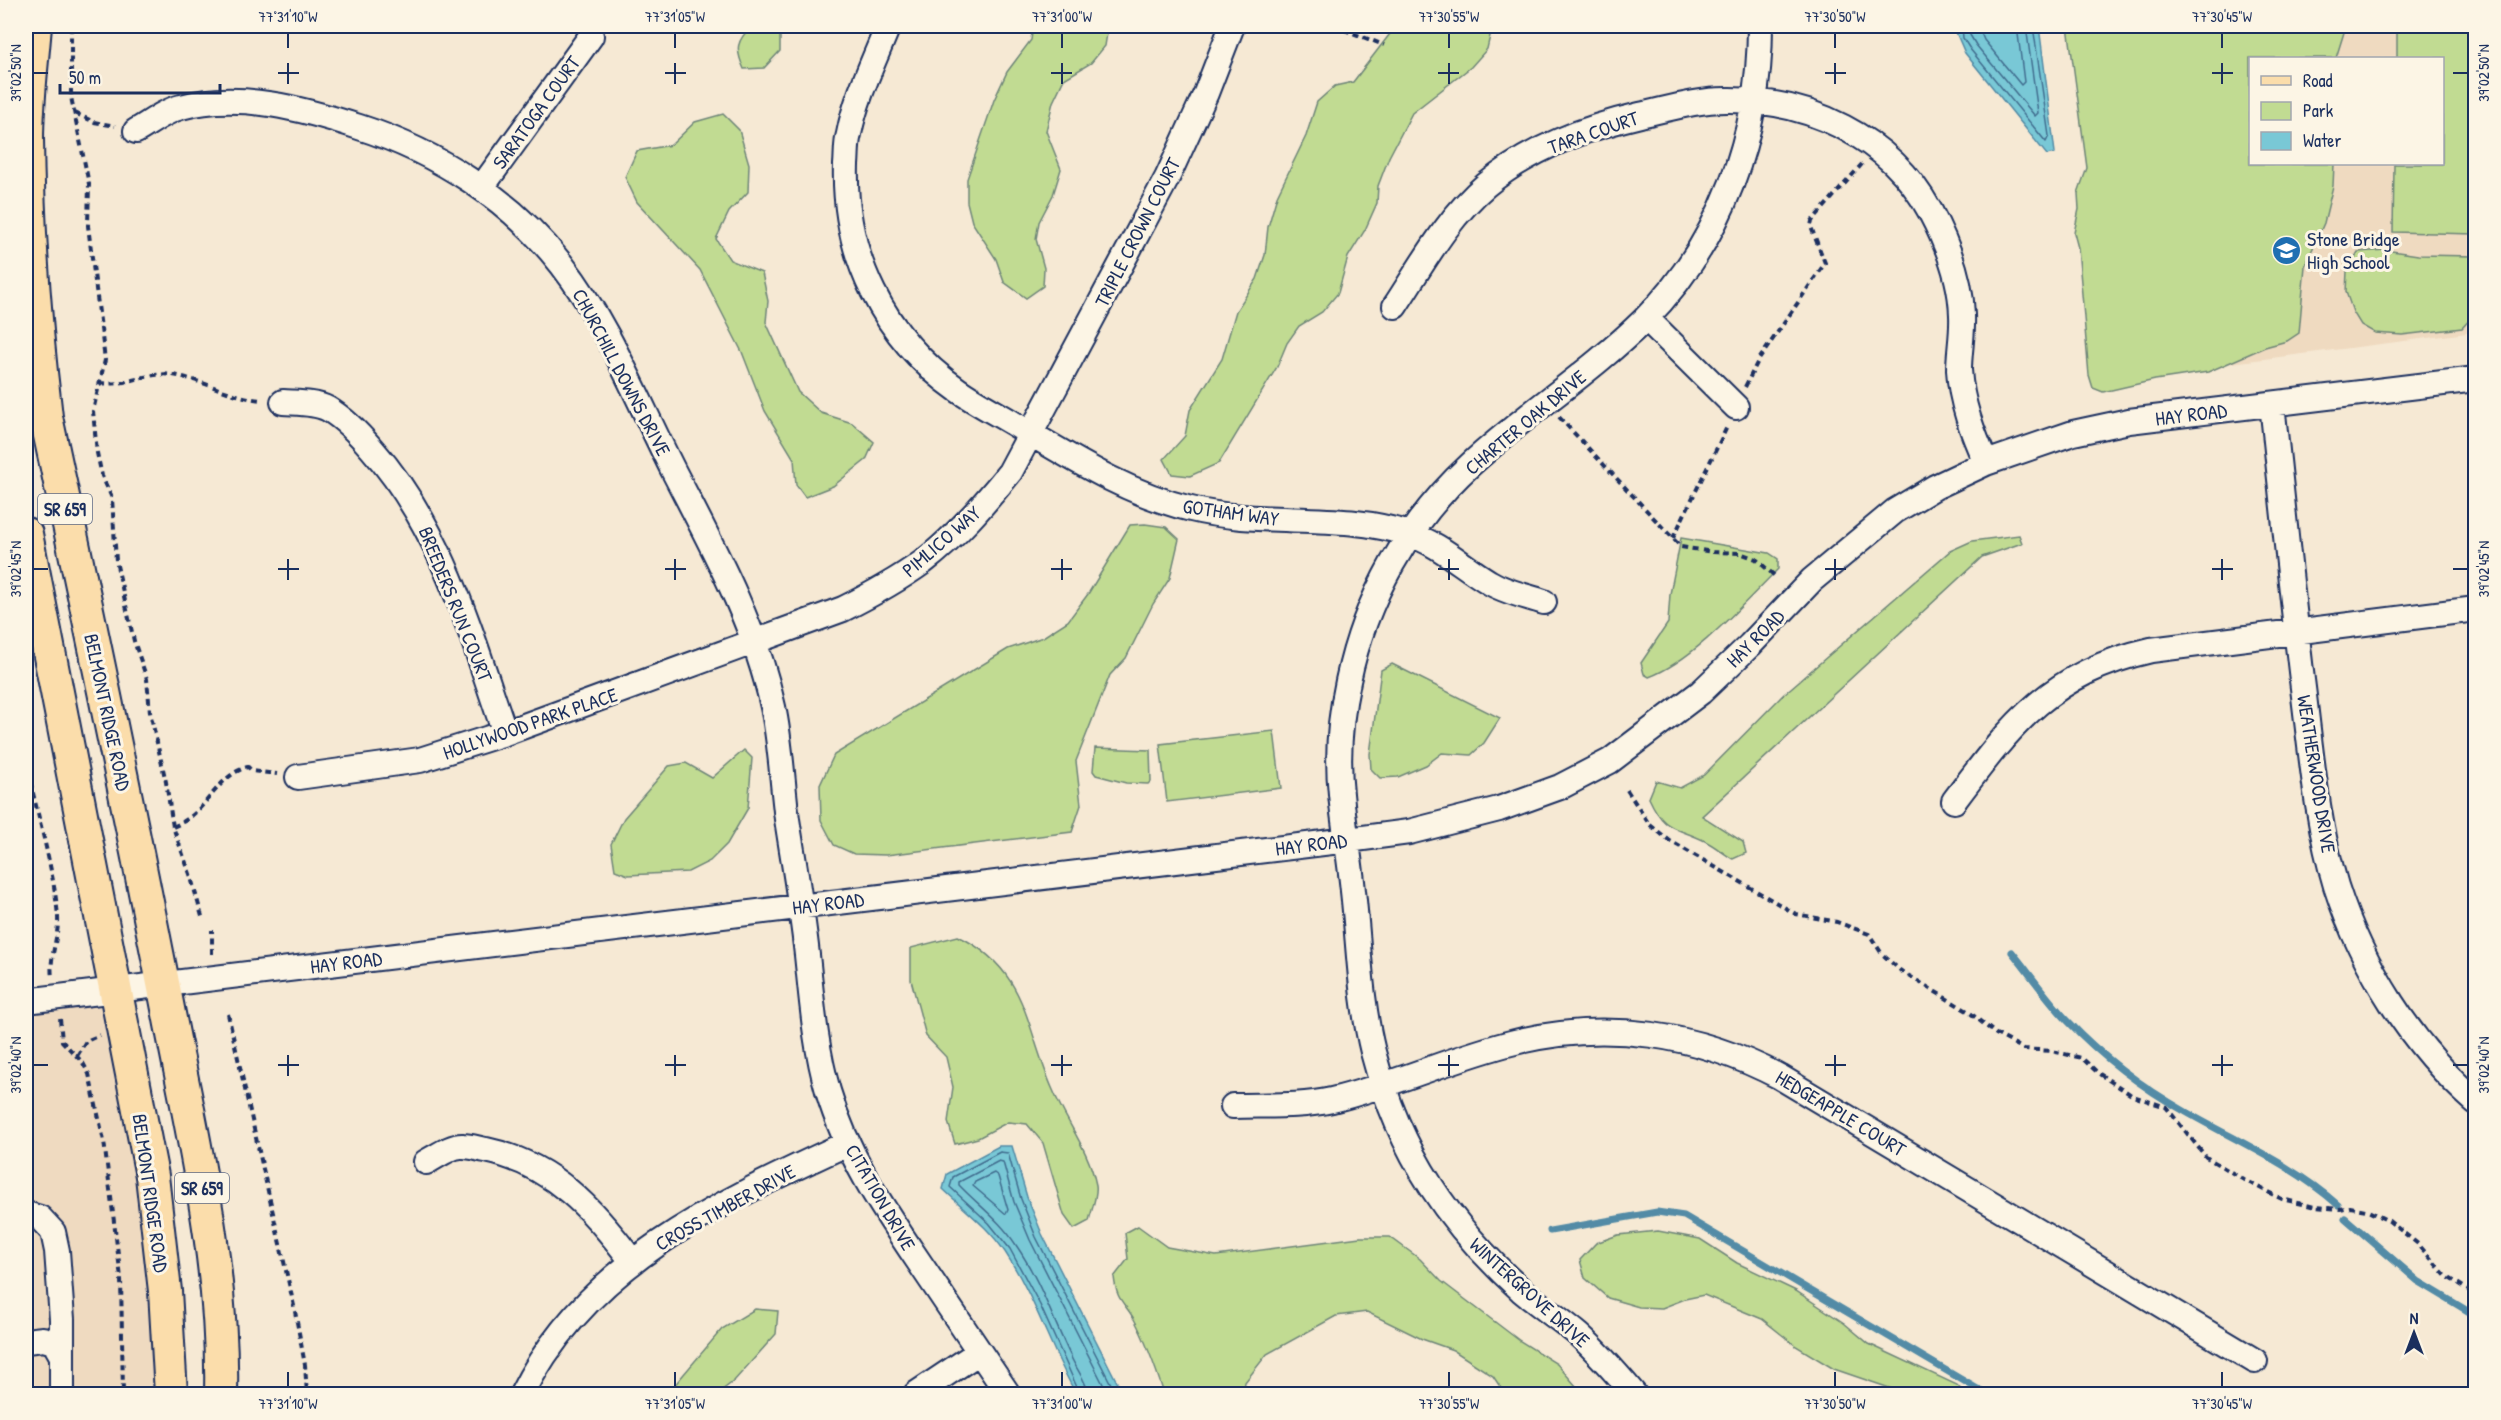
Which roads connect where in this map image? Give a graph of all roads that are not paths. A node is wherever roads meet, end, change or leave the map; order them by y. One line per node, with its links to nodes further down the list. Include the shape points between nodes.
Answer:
1 (35, 26): 28 (main road, BELMONT RIDGE ROAD / SR 659, via 27,137 36,334 46,417)
2 (888, 26): 15 (street, GOTHAM WAY, via 848,137 845,190 855,249 878,301 909,345 958,390)
3 (1232, 26): 15 (street, TRIPLE CROWN COURT, via 1167,178)
4 (1760, 26): 6 (street, CHARTER OAK DRIVE)
5 (591, 36): 8 (street, SARATOGA COURT)
6 (1754, 100): 9 (street, TARA COURT, via 1697,102 1610,122 1533,153 1485,186 1465,206); 10 (street, CHARTER OAK DRIVE, via 1740,162 1717,218 1685,271); 16 (street, TARA COURT, via 1813,112 1862,137 1915,187 1947,244 1959,284 1959,371 1973,434)
7 (136, 131): 8 (street, CHURCHILL DOWNS DRIVE, via 177,107 213,101 250,102 326,116 380,134 422,152)
8 (482, 187): 22 (street, CHURCHILL DOWNS DRIVE, via 561,264 590,305 707,536)
9 (1395, 306)
10 (1646, 318): 14 (street); 18 (street, CHARTER OAK DRIVE, via 1470,465)
11 (2475, 379): 13 (street, HAY ROAD)
12 (283, 402): 23 (street, BREEDERS RUN COURT, via 327,409 361,436 406,492 446,569)
13 (2272, 404): 16 (street, HAY ROAD, via 2129,421 2073,434); 21 (street, WEATHERWOOD DRIVE)
14 (1736, 407)
15 (1031, 434): 18 (street, GOTHAM WAY, via 1106,478 1192,510 1264,519 1340,520); 22 (street, PIMLICO WAY, via 1010,472 986,502 924,561 843,609)
16 (1986, 463): 26 (street, HAY ROAD, via 1895,511 1812,579 1701,692 1610,760 1560,787 1499,809 1409,832)
17 (26, 534): 29 (main road, BELMONT RIDGE ROAD / SR 659)
18 (1410, 534): 19 (street, GOTHAM WAY, via 1439,546 1492,585); 26 (street, CHARTER OAK DRIVE, via 1371,607 1347,683 1340,760)
19 (1544, 602)
20 (2475, 609): 21 (street)
21 (2296, 631): 25 (street, via 2151,650 2100,665 2068,681 2026,712); 32 (street, WEATHERWOOD DRIVE, via 2318,802 2336,887 2367,957 2402,1018)
22 (756, 643): 23 (street, HOLLYWOOD PARK PLACE); 27 (street, CHURCHILL DOWNS DRIVE, via 774,714)
23 (506, 733): 24 (street, HOLLYWOOD PARK PLACE, via 420,760)
24 (298, 777)
25 (1954, 801)
26 (1348, 840): 27 (street, HAY ROAD); 31 (street, WINTERGROVE DRIVE, via 1366,1016)
27 (801, 906): 28 (street, HAY ROAD); 34 (street, CITATION DRIVE, via 816,1042 829,1094)
28 (164, 985): 29 (street, HAY ROAD); 44 (main road, BELMONT RIDGE ROAD / SR 659, via 200,1172 218,1294)
29 (115, 991): 30 (street, HAY ROAD); 43 (main road, BELMONT RIDGE ROAD / SR 659, via 152,1176 165,1290)
30 (26, 1001)
31 (1383, 1084): 33 (street, HEDGEAPPLE COURT, via 1330,1100); 41 (street, HEDGEAPPLE COURT, via 1513,1043 1586,1031 1659,1035 1721,1051 1780,1077); 48 (street, WINTERGROVE DRIVE, via 1404,1137 1430,1185 1457,1223 1522,1290 1594,1350)
32 (2475, 1102)
33 (1233, 1106)
34 (848, 1143): 37 (street, CROSS TIMBER DRIVE, via 723,1203); 39 (street, CITATION DRIVE, via 882,1207)
35 (426, 1162): 37 (street, via 462,1145 512,1156 574,1194 605,1225)
36 (26, 1214): 40 (street, via 40,1218 53,1232 60,1274)
37 (632, 1261): 45 (street, CROSS TIMBER DRIVE, via 573,1317)
38 (26, 1341): 40 (street, via 54,1342)
39 (979, 1352): 46 (street); 47 (street, CITATION DRIVE)
40 (62, 1356): 42 (street)
41 (2255, 1361)
42 (62, 1395)
43 (171, 1395)
44 (221, 1395)
45 (522, 1395)
46 (916, 1395)
47 (1008, 1395)
48 (1634, 1395)

